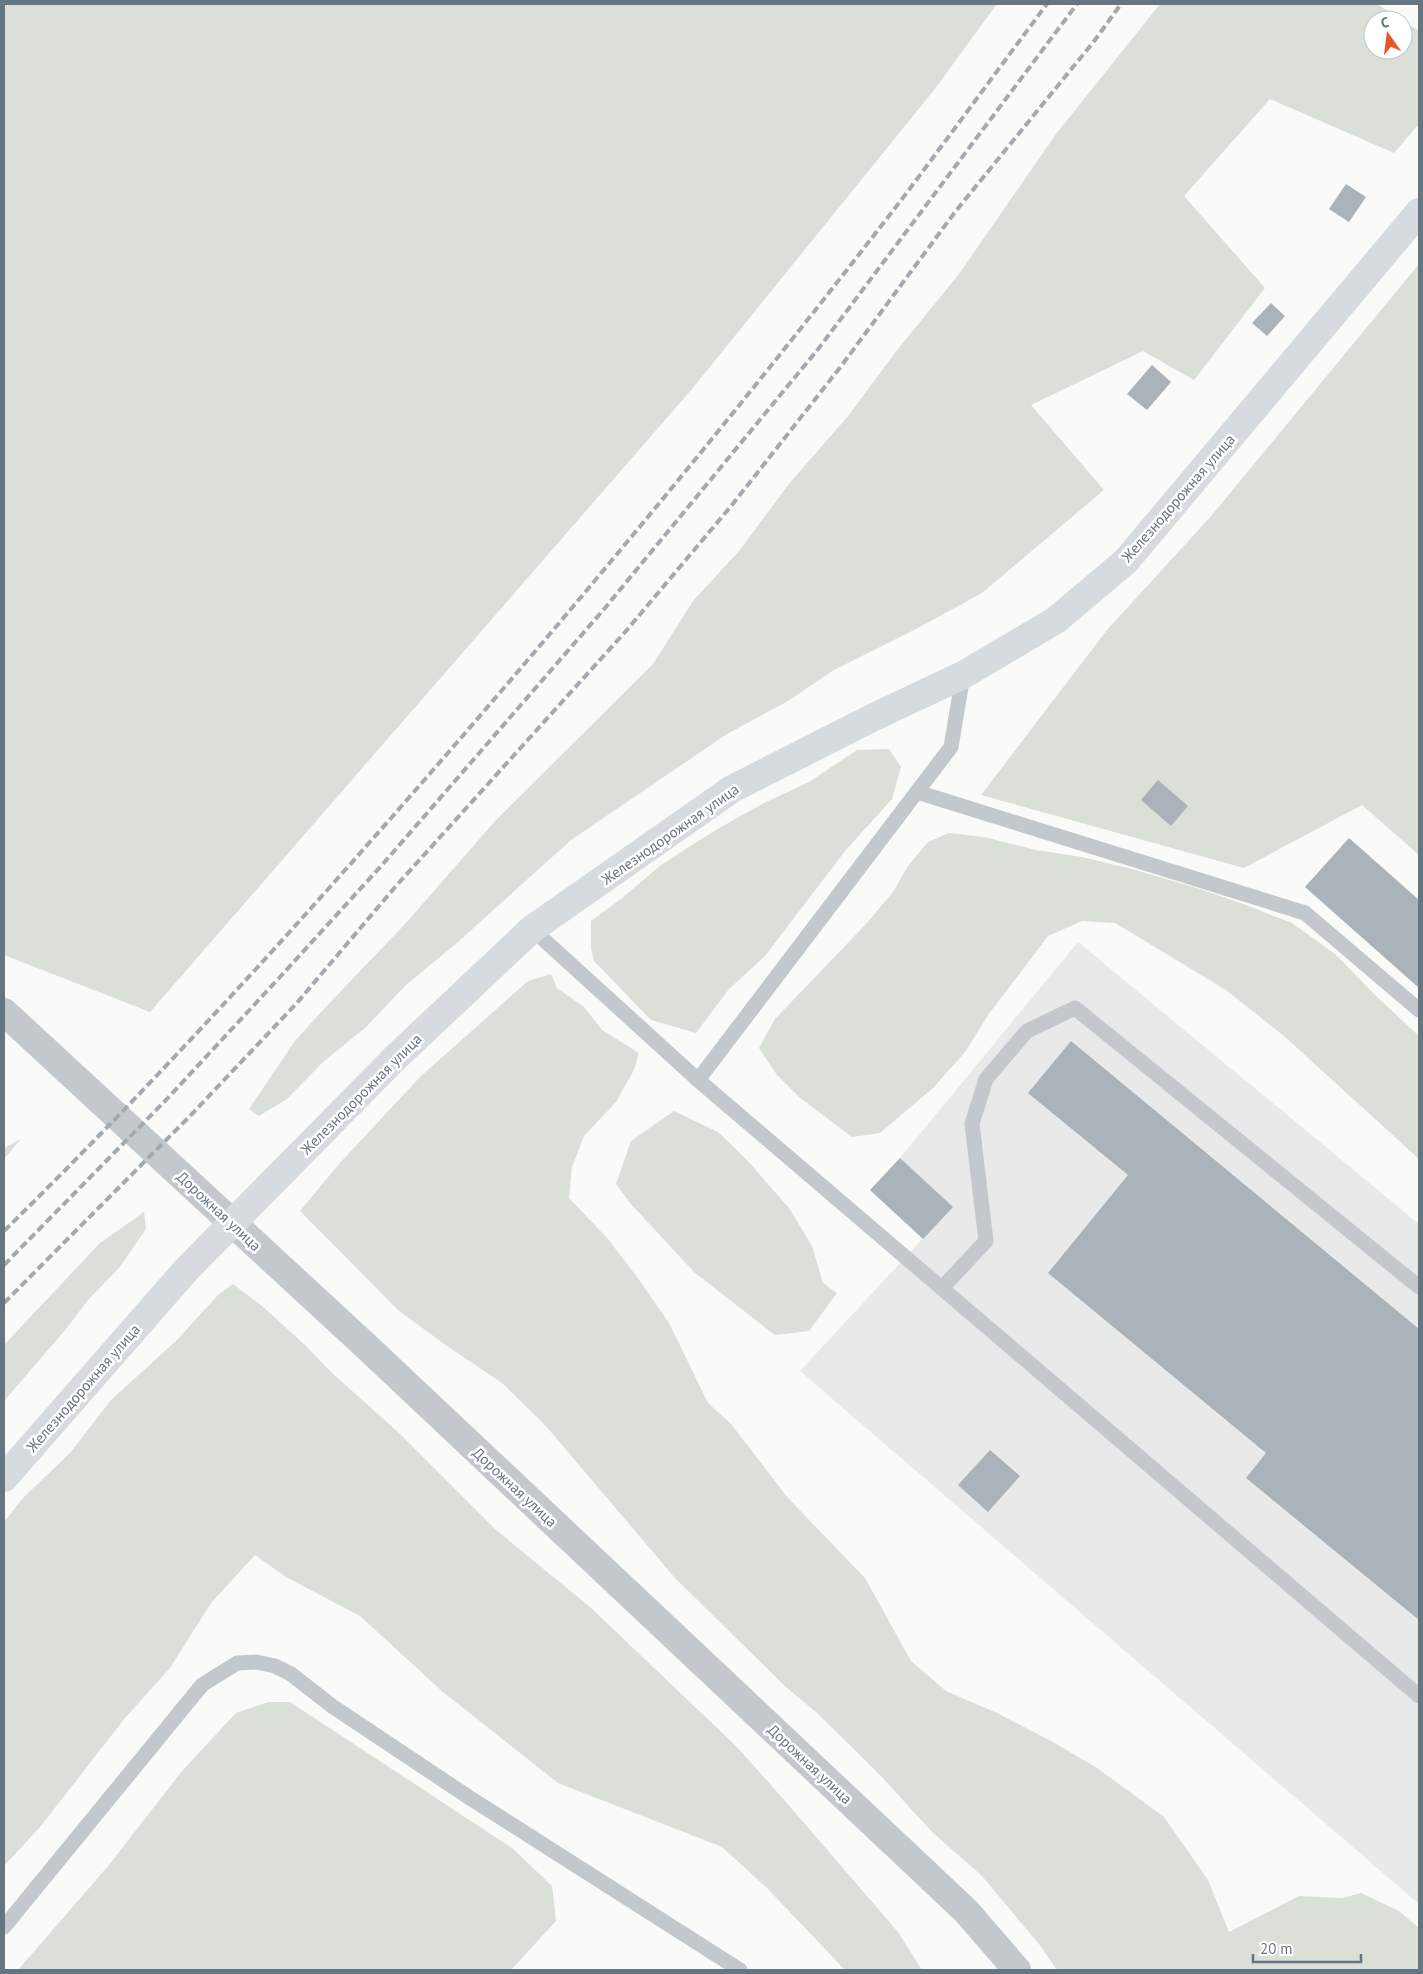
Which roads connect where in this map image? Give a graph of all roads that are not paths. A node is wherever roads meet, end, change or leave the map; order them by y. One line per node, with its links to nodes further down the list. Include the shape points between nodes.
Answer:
1 (1419, 212): 2 (main road, Железнодорожная улица, via 1126,561 1056,620)
2 (963, 675): 3 (lane, via 951,748); 4 (main road, Железнодорожная улица, via 732,789)
3 (917, 792): 5 (lane, via 1305,913); 7 (lane)
4 (532, 929): 7 (lane); 10 (main road, Железнодорожная улица, via 395,1058 186,1270)
5 (1419, 1010)
6 (4, 1012): 14 (street, Дорожная улица, via 368,1348 966,1910)
7 (698, 1080): 9 (lane)
8 (1419, 1287): 9 (lane, via 1075,1008 1027,1031 986,1079 972,1124 986,1242)
9 (942, 1288): 11 (lane)
10 (4, 1478)
11 (1419, 1696)
12 (4, 1927): 13 (lane, via 202,1685 237,1663 256,1662 291,1674 332,1706 470,1798)
13 (740, 1970)
14 (1017, 1970)

